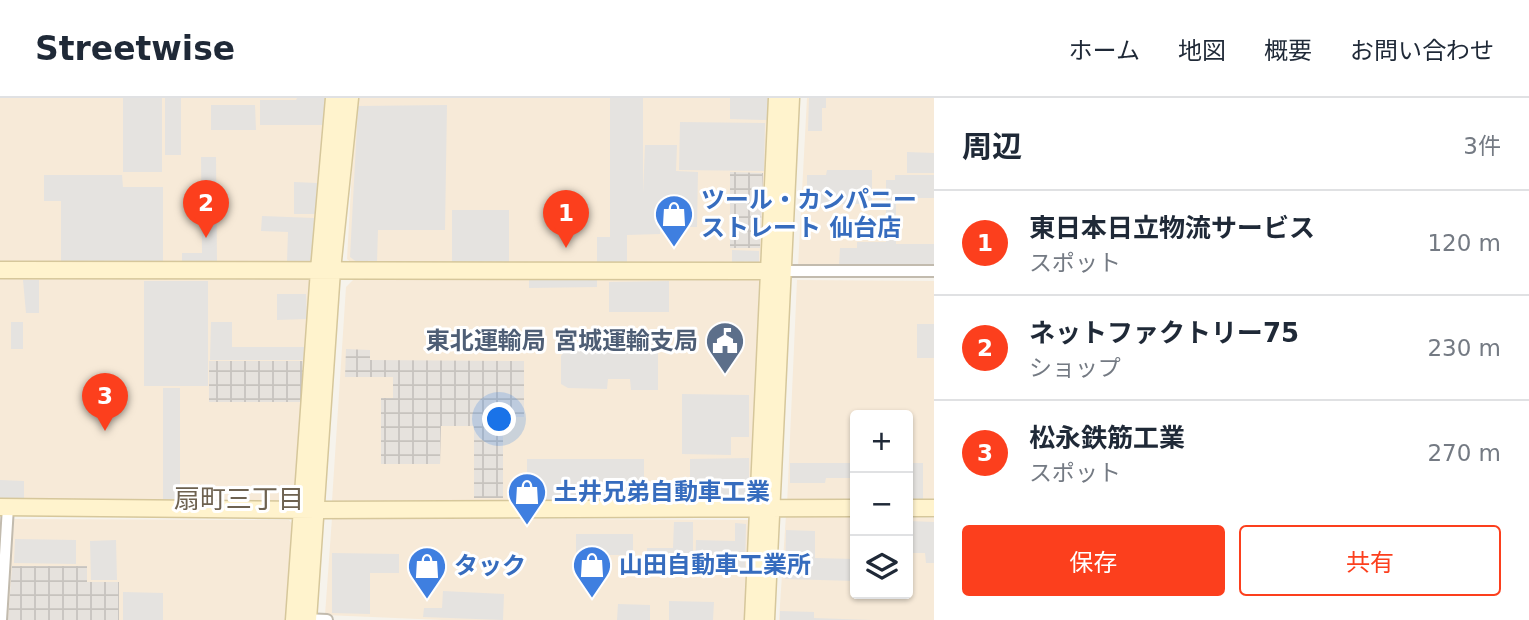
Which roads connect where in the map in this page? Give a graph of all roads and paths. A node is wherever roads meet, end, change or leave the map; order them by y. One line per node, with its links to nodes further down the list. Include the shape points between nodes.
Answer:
1 (334, 98): 6 (street)
2 (350, 98): 6 (street)
3 (777, 98): 7 (street)
4 (790, 98): 7 (street)
5 (0, 270): 6 (street)
6 (325, 270): 7 (street); 14 (street)
7 (775, 271): 8 (street); 10 (street)
8 (934, 271)
9 (4, 508): 14 (street); 16 (street)
10 (765, 508): 11 (street); 14 (street); 18 (street); 19 (street)
11 (850, 508)
12 (913, 508): 13 (street)
13 (934, 508)
14 (309, 510): 15 (street)
15 (301, 619): 17 (street)
16 (1, 620)
17 (327, 620)
18 (753, 620)
19 (766, 620)

